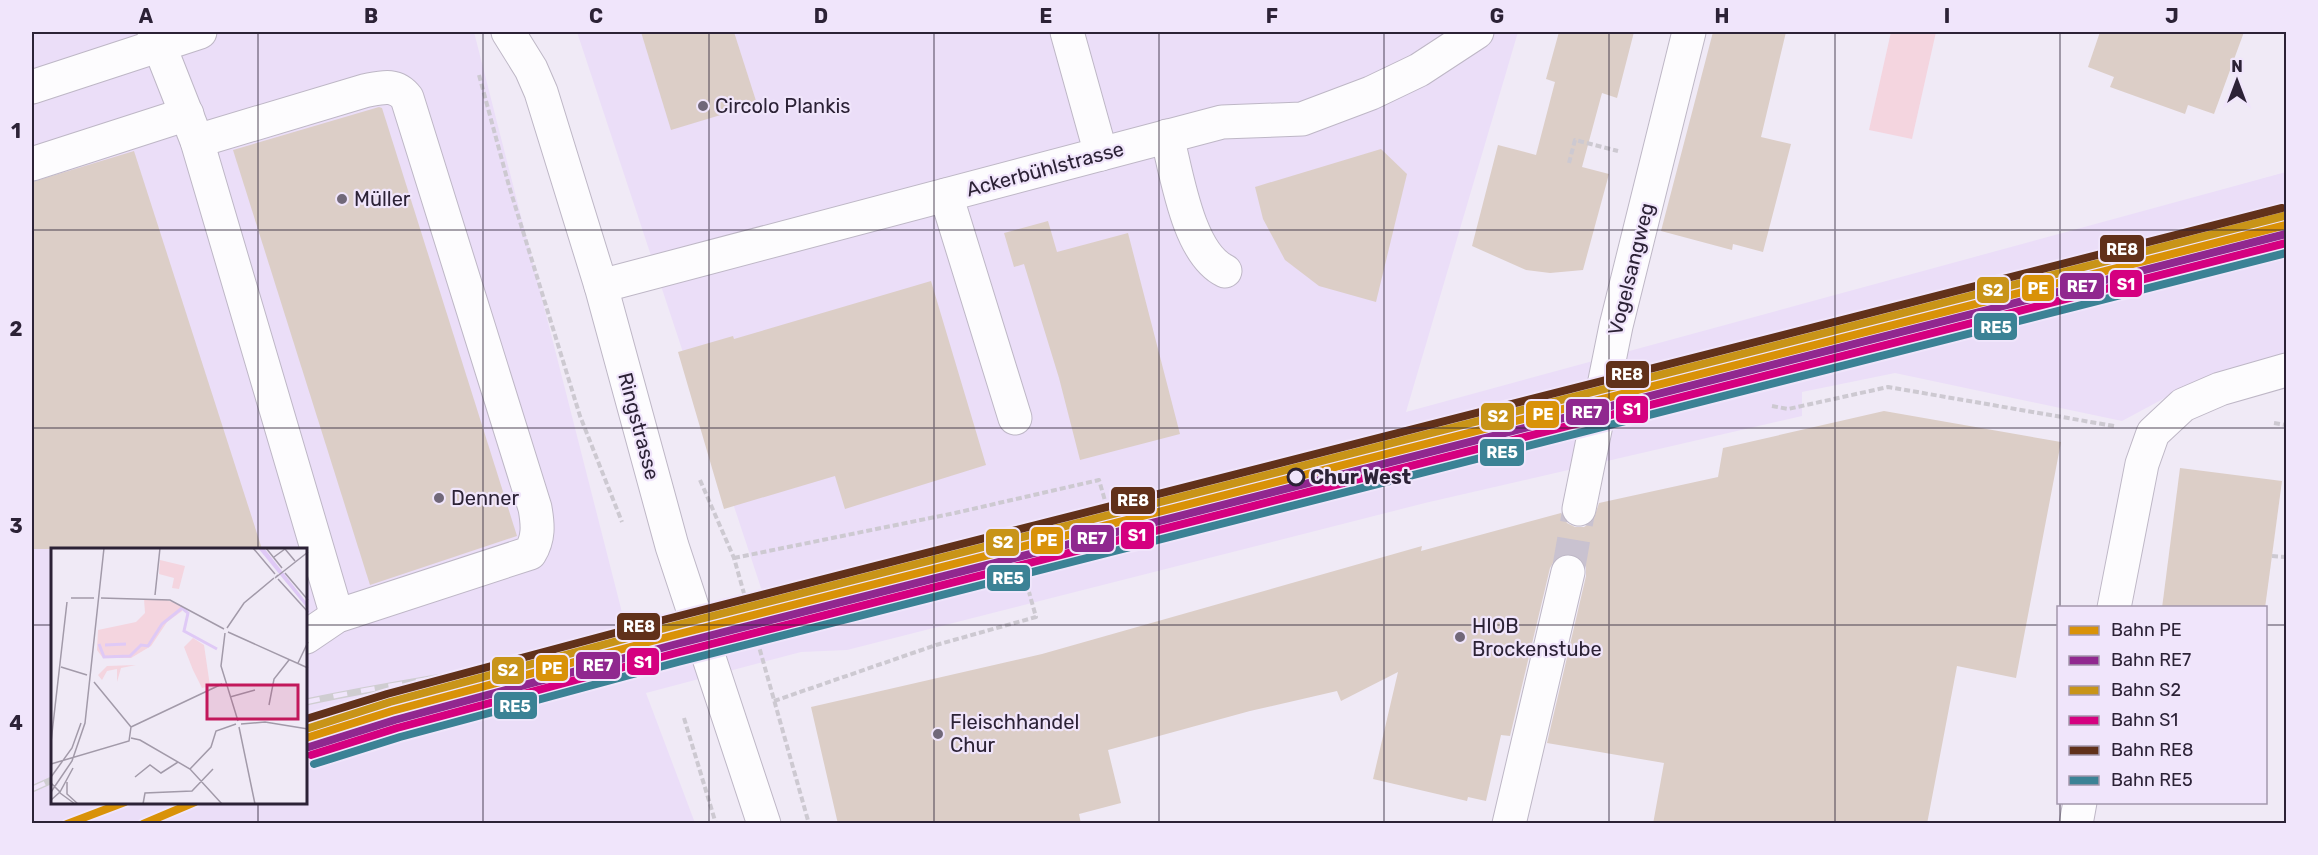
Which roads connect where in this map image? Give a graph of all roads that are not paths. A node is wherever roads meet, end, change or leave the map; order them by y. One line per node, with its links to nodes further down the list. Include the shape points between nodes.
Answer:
1 (200, 32): 6 (street)
2 (508, 32): 14 (street, Ringstrasse, via 541,92)
3 (1067, 32): 10 (street)
4 (1478, 32): 9 (street, Ackerbühlstrasse, via 1419,70 1302,119 1222,122)
5 (1689, 32): 17 (street, Vogelsangweg, via 1616,326)
6 (156, 38): 7 (street); 8 (street)
7 (32, 87)
8 (192, 127): 11 (street); 20 (street); 20 (street, via 388,86 401,90 535,508 538,528 530,553)
9 (1167, 136): 10 (street, Ackerbühlstrasse); 13 (street, via 1201,249 1213,265)
10 (1101, 154): 12 (street, Ackerbühlstrasse)
11 (32, 164)
12 (946, 195): 14 (street, Ackerbühlstrasse); 16 (street)
13 (1225, 271)
14 (601, 286): 23 (street, Ringstrasse, via 672,546)
15 (2286, 370): 19 (street, via 2220,389 2183,405 2153,433 2142,464)
16 (1015, 418)
17 (1579, 508)
18 (1568, 572): 24 (street)
19 (2114, 606)
20 (337, 616): 21 (street)
21 (308, 636)
22 (2080, 804): 25 (street)
23 (764, 824)
24 (1509, 824)
25 (2076, 824)

